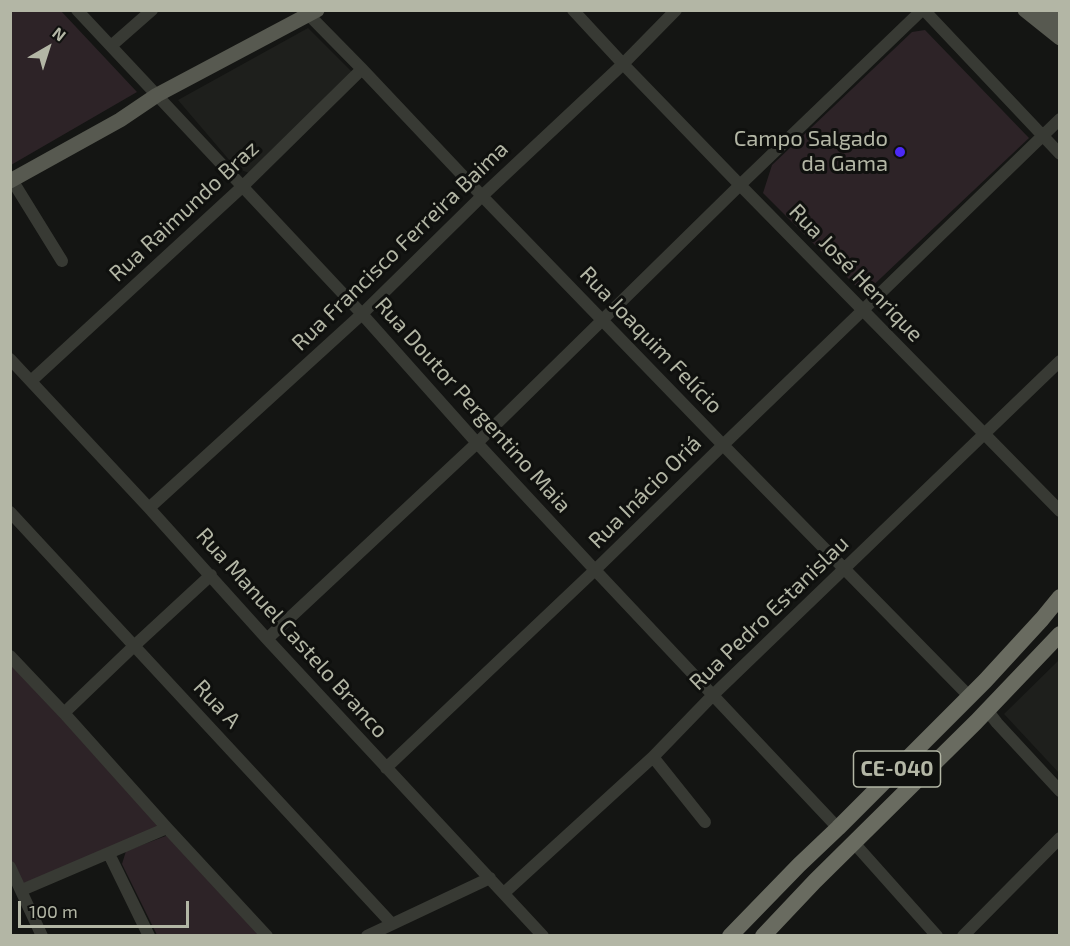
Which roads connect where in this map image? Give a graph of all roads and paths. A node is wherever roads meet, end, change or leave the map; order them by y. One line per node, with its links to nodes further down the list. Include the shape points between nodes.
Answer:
1 (77, 10): 11 (street, Rua Doutor Pergentino Maia)
2 (152, 10): 11 (street)
3 (573, 10): 12 (street, Rua José Henrique)
4 (676, 10): 12 (street, Rua Francisco Ferreira Baima)
5 (923, 10): 16 (street); 19 (street)
6 (1025, 10): 10 (main road)
7 (1045, 10): 9 (main road)
8 (309, 12): 13 (street, Rua Joaquim Felício); 14 (main road)
9 (1059, 22)
10 (1059, 38)
11 (111, 46): 14 (street, Rua Doutor Pergentino Maia)
12 (623, 64): 19 (street, Rua José Henrique); 21 (street, Rua Francisco Ferreira Baima)
13 (362, 69): 20 (street, Rua Raimundo Braz); 21 (street, Rua Joaquim Felício)
14 (157, 95): 18 (main road); 20 (street, Rua Doutor Pergentino Maia)
15 (1059, 119): 16 (street, Rua Inácio Oriá)
16 (1042, 136): 17 (street); 23 (street, Rua Inácio Oriá)
17 (1059, 153)
18 (11, 181): 22 (street)
19 (740, 185): 23 (street, Rua José Henrique); 25 (street)
20 (242, 187): 24 (street, Rua Doutor Pergentino Maia); 28 (street, Rua Raimundo Braz)
21 (482, 196): 24 (street, Rua Francisco Ferreira Baima); 25 (street, Rua Joaquim Felício)
22 (62, 261)
23 (863, 310): 29 (street, Rua José Henrique); 31 (street, Rua Inácio Oriá)
24 (362, 314): 30 (street, Rua Doutor Pergentino Maia); 32 (street, Rua Francisco Ferreira Baima)
25 (602, 319): 30 (street); 31 (street, Rua Joaquim Felício)
26 (10, 359): 28 (street, Rua Manuel Castelo Branco)
27 (1059, 361): 29 (street, Rua Pedro Estanislau)
28 (31, 381): 32 (street, Rua Manuel Castelo Branco)
29 (984, 434): 33 (street, Rua José Henrique); 35 (street, Rua Pedro Estanislau)
30 (477, 443): 36 (street, Rua Doutor Pergentino Maia); 40 (street)
31 (723, 444): 35 (street, Rua Joaquim Felício); 36 (street, Rua Inácio Oriá)
32 (149, 508): 37 (street, Rua Manuel Castelo Branco)
33 (1059, 511)
34 (10, 512): 41 (street, Rua A)
35 (845, 568): 43 (street, Rua Pedro Estanislau); 44 (street, Rua Joaquim Felício)
36 (595, 570): 43 (street, Rua Doutor Pergentino Maia); 48 (street, Rua Inácio Oriá)
37 (211, 575): 40 (street, Rua Manuel Castelo Branco); 41 (street)
38 (1059, 597): 44 (highway, CE-040)
39 (1059, 634): 45 (highway, CE-040)
40 (267, 639): 48 (street, Rua Manuel Castelo Branco)
41 (134, 646): 46 (street); 60 (street, Rua A)
42 (10, 656): 46 (street)
43 (713, 695): 47 (street, Rua Pedro Estanislau); 52 (street, Rua Doutor Pergentino Maia)
44 (969, 696): 52 (highway, CE-040)
45 (987, 710): 49 (street); 54 (highway, CE-040)
46 (64, 713): 51 (street)
47 (653, 757): 50 (street); 59 (street, Rua Pedro Estanislau)
48 (386, 768): 57 (street, Rua Manuel Castelo Branco)
49 (1059, 791)
50 (705, 822)
51 (167, 828): 55 (street); 63 (street)
52 (838, 828): 66 (highway, CE-040)
53 (1059, 838): 69 (street)
54 (854, 843): 67 (highway, CE-040); 68 (street)
55 (109, 854): 58 (street); 62 (street)
56 (10, 867): 58 (street)
57 (490, 878): 59 (street, Rua Manuel Castelo Branco); 60 (street)
58 (22, 890): 61 (street)
59 (504, 894): 65 (street, Rua Manuel Castelo Branco)
60 (392, 924): 64 (street)
61 (42, 936)
62 (149, 936)
63 (267, 936)
64 (367, 936)
65 (543, 936)
66 (730, 936)
67 (763, 936)
68 (937, 936)
69 (963, 936)

